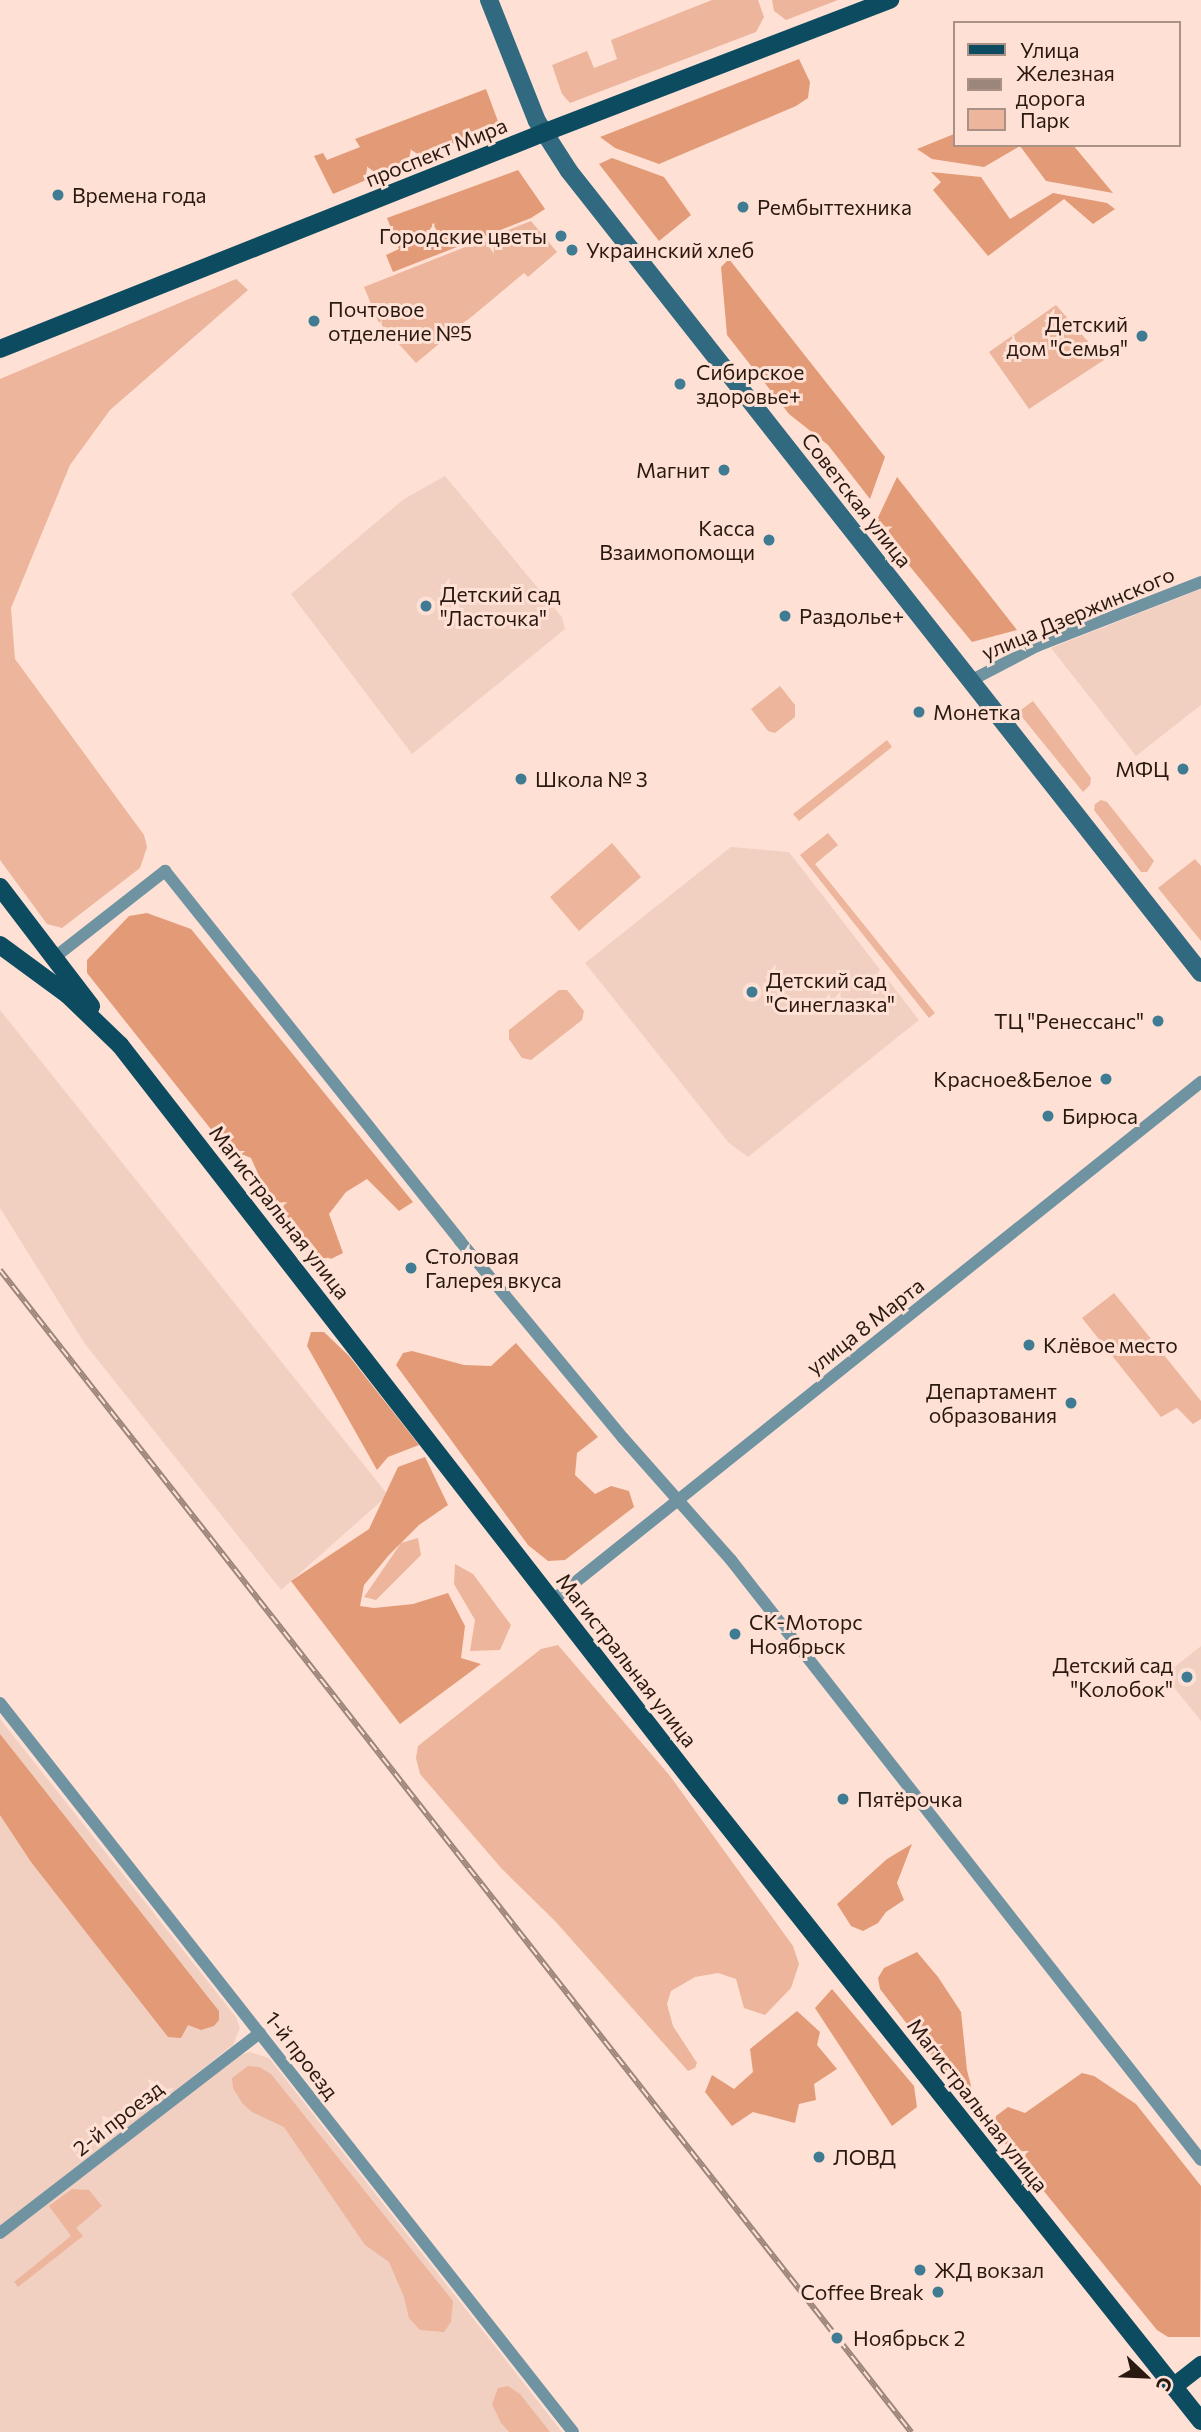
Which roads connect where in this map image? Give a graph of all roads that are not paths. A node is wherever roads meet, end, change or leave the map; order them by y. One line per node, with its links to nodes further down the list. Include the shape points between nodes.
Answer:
1 (489, 0): 3 (main road, Советская улица)
2 (890, 0): 3 (main road, проспект Мира)
3 (543, 133): 4 (main road, проспект Мира); 8 (main road, Советская улица)
4 (26, 340): 5 (main road); 6 (main road)
5 (0, 344)
6 (0, 352)
7 (1201, 582): 8 (street, улица Дзержинского, via 1037,646)
8 (970, 681): 12 (main road, Советская улица)
9 (0, 887): 11 (main road)
10 (0, 946): 13 (main road, Магистральная улица, via 68,995)
11 (55, 957): 13 (main road); 15 (street, via 165,871 460,1241)
12 (1201, 973)
13 (120, 1045): 16 (main road, Магистральная улица)
14 (1201, 1082): 15 (street, улица 8 Марта)
15 (677, 1501): 16 (street, улица 8 Марта); 19 (street, via 731,1560)
16 (553, 1600): 22 (main road, Магистральная улица)
17 (0, 1703): 18 (street, 1-й проезд)
18 (260, 2033): 20 (street, 2-й проезд); 24 (street, 1-й проезд)
19 (1201, 2160)
20 (0, 2233)
21 (1201, 2365): 22 (main road)
22 (1173, 2387): 23 (main road, Магистральная улица)
23 (1201, 2421)
24 (573, 2432)

